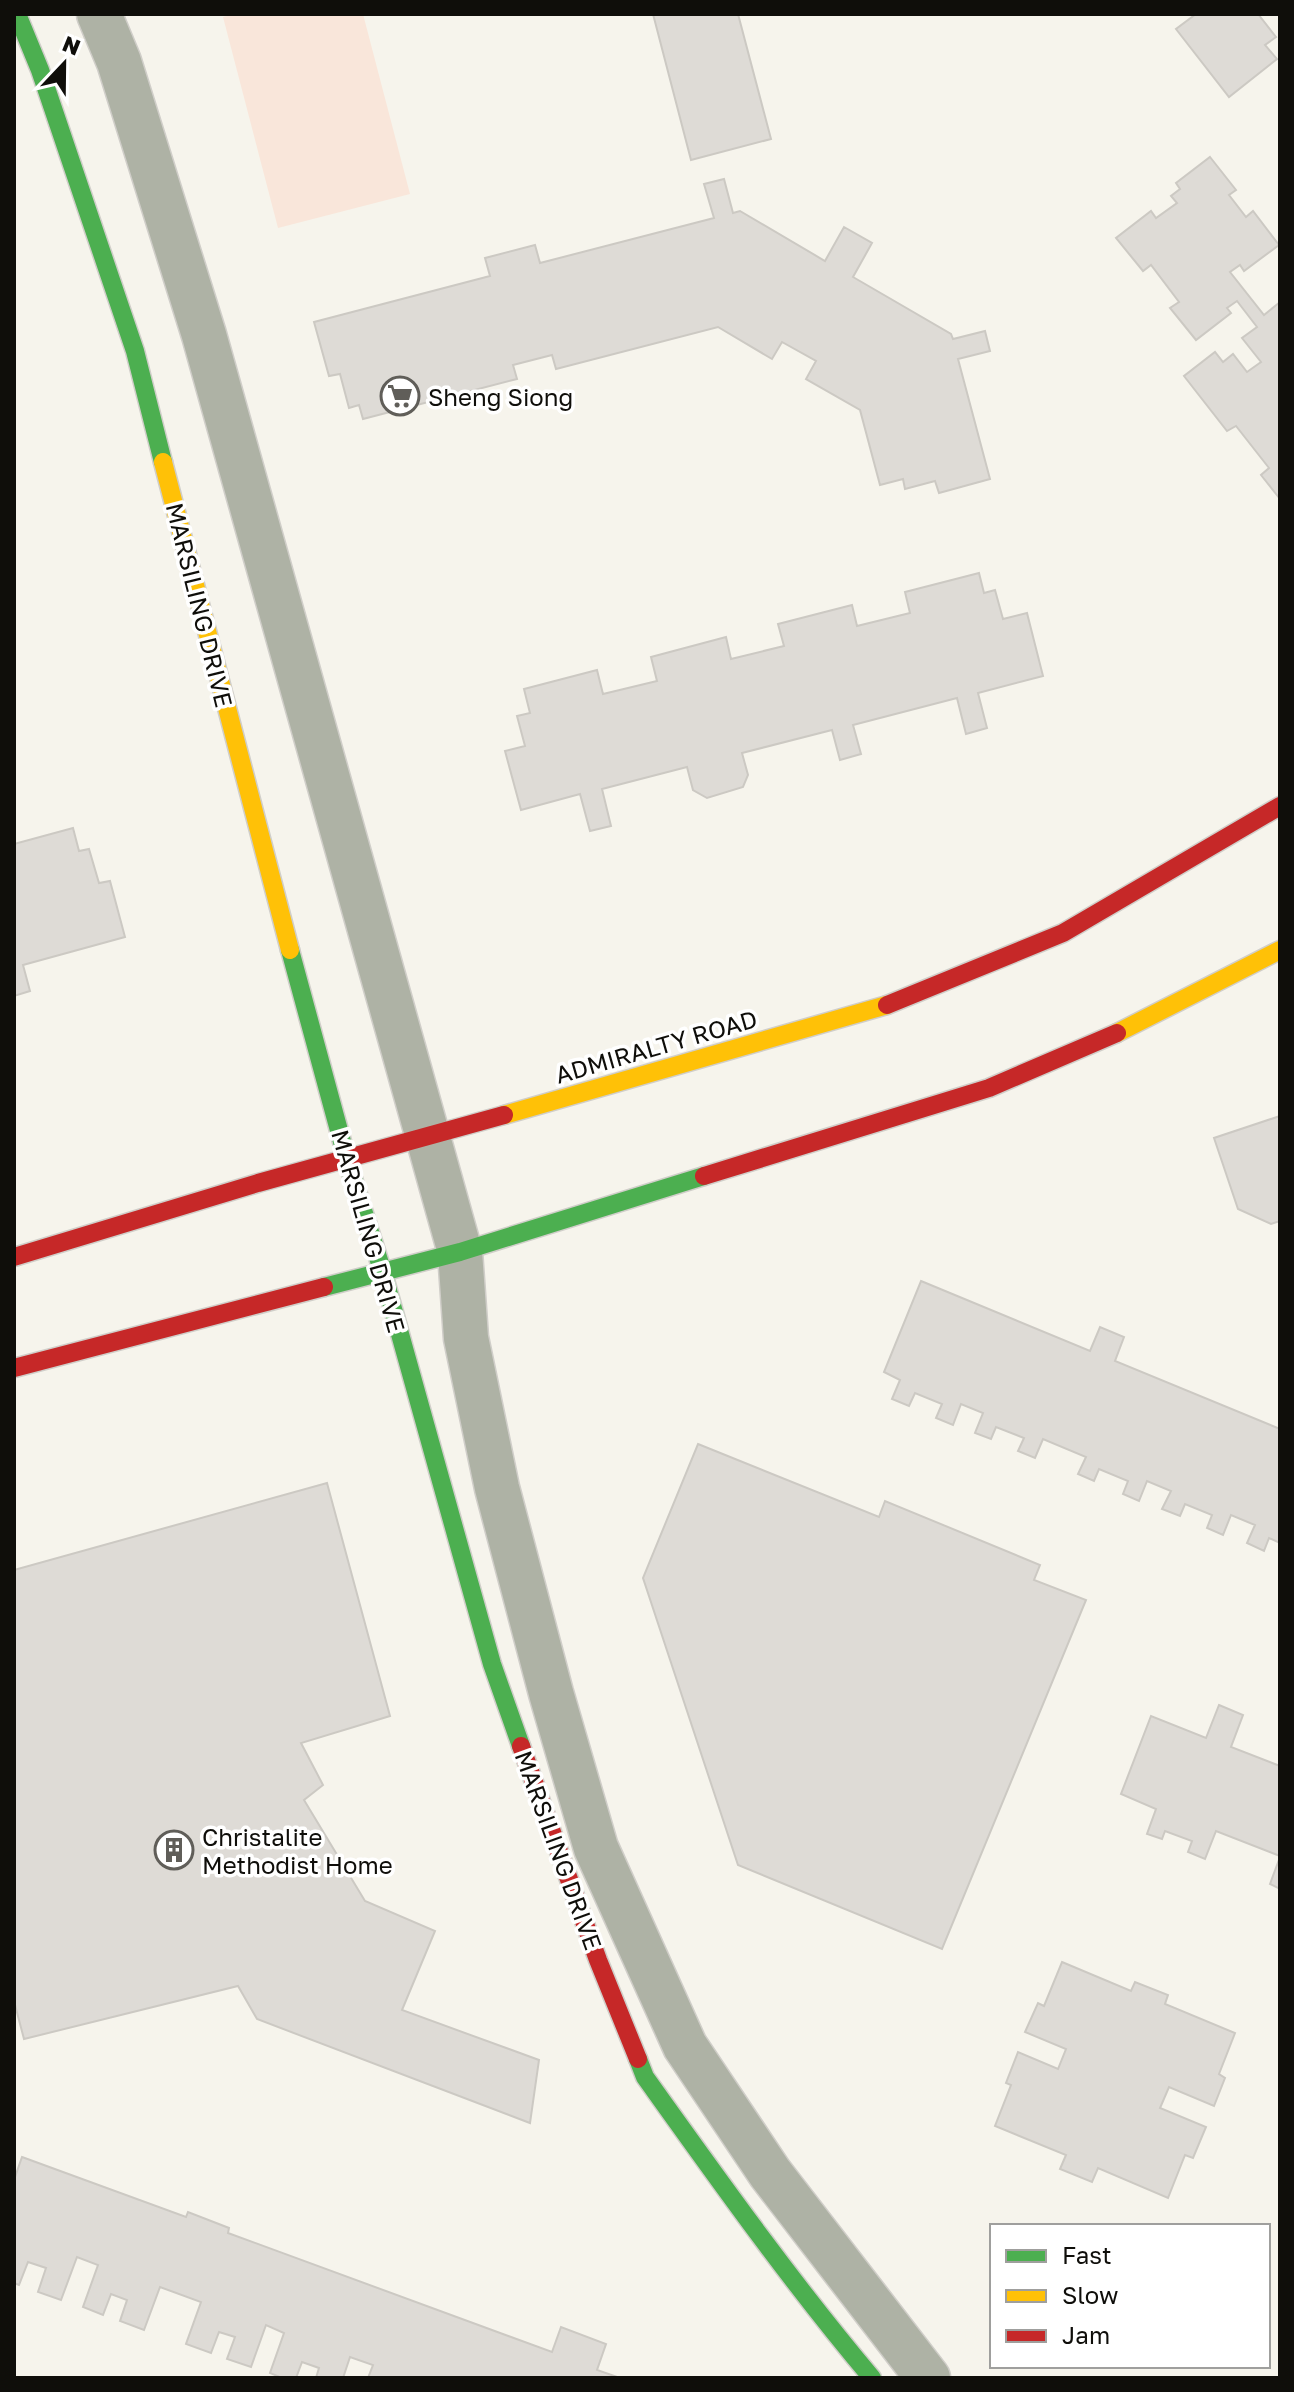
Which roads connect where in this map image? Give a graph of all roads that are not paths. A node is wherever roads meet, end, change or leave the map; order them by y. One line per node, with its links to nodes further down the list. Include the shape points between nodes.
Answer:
1 (17, 14): 6 (main road, MARSILING DRIVE, via 135,351)
2 (99, 14): 5 (street, MARSILING DRIVE, via 119,62 204,335)
3 (1280, 806): 5 (main road, ADMIRALTY ROAD, via 1063,933 888,1005)
4 (1280, 950): 7 (main road, via 1115,1034 989,1088)
5 (427, 1137): 6 (main road, ADMIRALTY ROAD); 7 (street, MARSILING DRIVE)
6 (347, 1160): 8 (main road, ADMIRALTY ROAD); 9 (main road, MARSILING DRIVE)
7 (460, 1252): 9 (main road); 12 (street, MARSILING DRIVE, via 466,1338 497,1488 596,1848 685,2046 770,2173)
8 (14, 1257)
9 (383, 1273): 10 (main road); 11 (main road, MARSILING DRIVE, via 492,1664 645,2077 744,2215)
10 (14, 1368)
11 (872, 2378)
12 (928, 2378)

